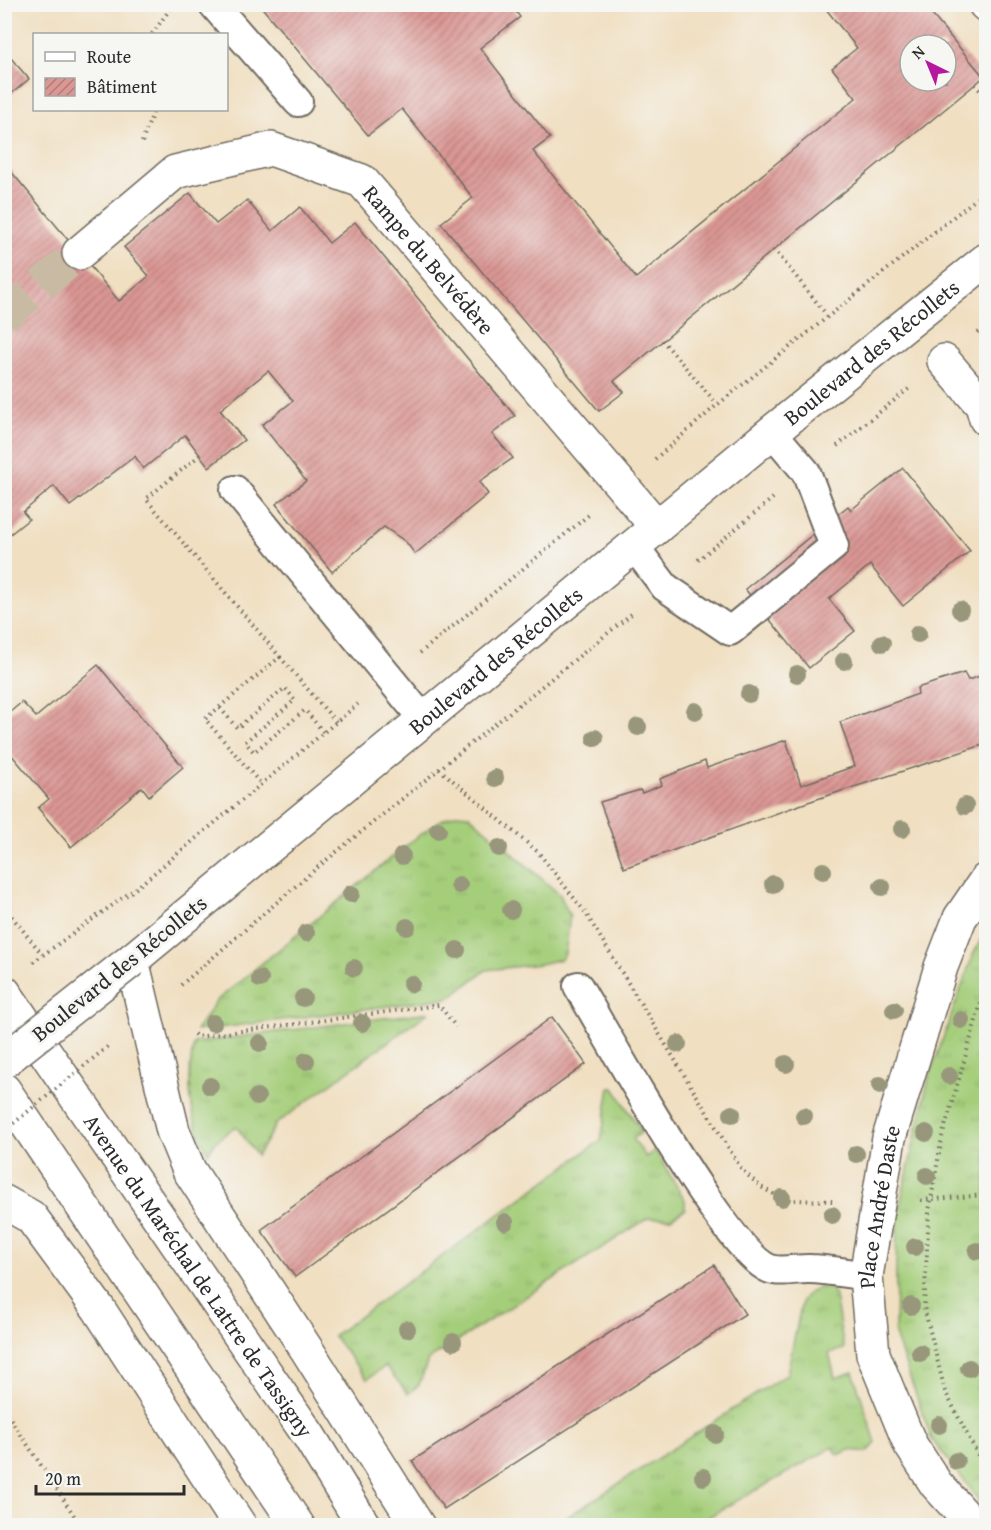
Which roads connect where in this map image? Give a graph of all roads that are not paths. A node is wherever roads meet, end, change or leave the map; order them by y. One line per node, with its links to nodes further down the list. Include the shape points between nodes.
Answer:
1 (213, 4): 2 (lane)
2 (298, 102)
3 (79, 253): 9 (main road, Rampe du Belvédère, via 175,172 271,148 362,181 622,487)
4 (987, 260): 7 (main road, Boulevard des Récollets)
5 (944, 361): 6 (main road, via 982,405)
6 (987, 419)
7 (772, 432): 9 (main road, Boulevard des Récollets); 9 (lane, via 806,471 834,546 730,631 665,587)
8 (235, 490): 10 (lane)
9 (645, 537): 10 (main road, Boulevard des Récollets)
10 (424, 720): 12 (main road, Boulevard des Récollets)
11 (987, 880): 18 (main road, Place André Daste, via 960,918 941,967 889,1138)
12 (132, 960): 15 (main road, Boulevard des Récollets, bridge); 22 (main road, via 173,1131 189,1170)
13 (578, 986): 18 (lane, via 714,1210 748,1252 770,1269)
14 (4, 992): 21 (main road, Avenue du Maréchal de Lattre de Tassigny, via 309,1436)
15 (4, 1061)
16 (4, 1090): 20 (main road)
17 (4, 1202): 19 (main road, via 31,1217 98,1308)
18 (866, 1275): 23 (main road, Place André Daste, via 873,1354 910,1444 936,1484)
19 (240, 1526)
20 (298, 1526)
21 (364, 1526)
22 (418, 1526)
23 (974, 1526)

